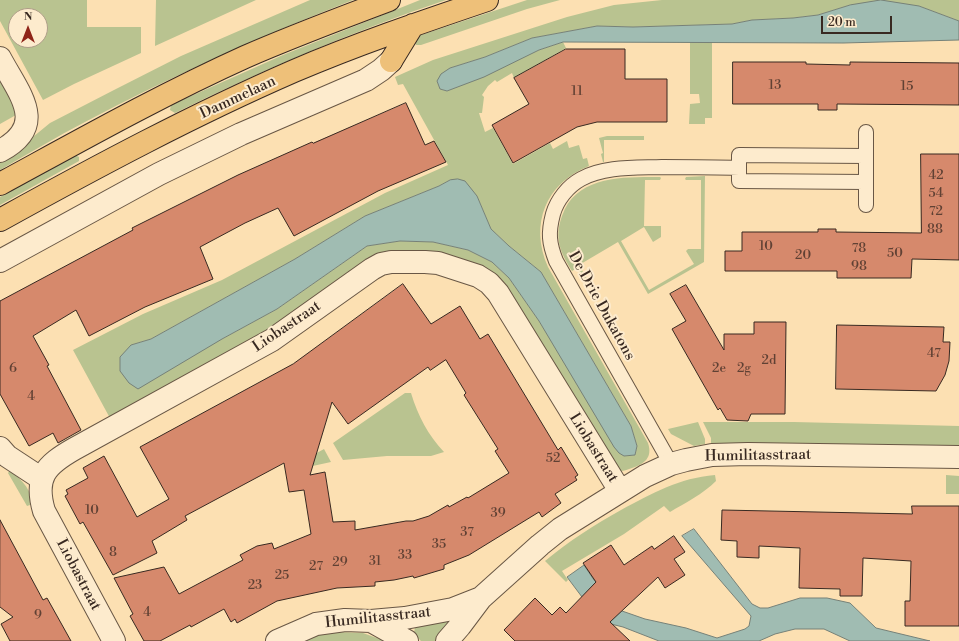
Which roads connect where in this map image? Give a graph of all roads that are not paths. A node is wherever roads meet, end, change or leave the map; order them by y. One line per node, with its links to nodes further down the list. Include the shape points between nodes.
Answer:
1 (389, 0): 11 (main road, via 244,58 149,104)
2 (487, 0): 3 (main road, Dammelaan)
3 (413, 25): 5 (main road); 13 (main road, Dammelaan, via 295,71 234,99 109,160)
4 (0, 58): 7 (street, via 25,106 28,117 24,132 16,141)
5 (391, 61): 14 (street, via 366,80 269,121 165,171)
6 (866, 132): 8 (lane)
7 (0, 151)
8 (866, 156): 9 (lane, via 739,155); 10 (lane)
9 (739, 168): 10 (lane, via 739,181); 17 (lane, De Drie Dukatons, via 638,168 598,172 581,178 567,190 558,202 550,224 549,238 556,262)
10 (866, 182): 12 (lane)
11 (0, 184)
12 (866, 205)
13 (0, 220)
14 (0, 261)
15 (0, 448): 18 (street, via 7,456)
16 (959, 457): 17 (street, Humilitasstraat, via 748,454 712,455)
17 (671, 464): 19 (street, Humilitasstraat)
18 (42, 479): 19 (street, Liobastraat, via 56,460 272,340 372,269 391,262 424,262 438,263 478,276 498,293); 22 (street, Liobastraat, via 40,498 44,511)
19 (620, 491): 20 (street, Humilitasstraat, via 560,529)
20 (481, 598): 21 (street, Humilitasstraat, via 446,610); 25 (street, Humilitasstraat)
21 (371, 621): 23 (street, Humilitasstraat, via 345,620 316,624); 24 (street)
22 (114, 641)
23 (277, 641)
24 (407, 641)
25 (447, 641)

